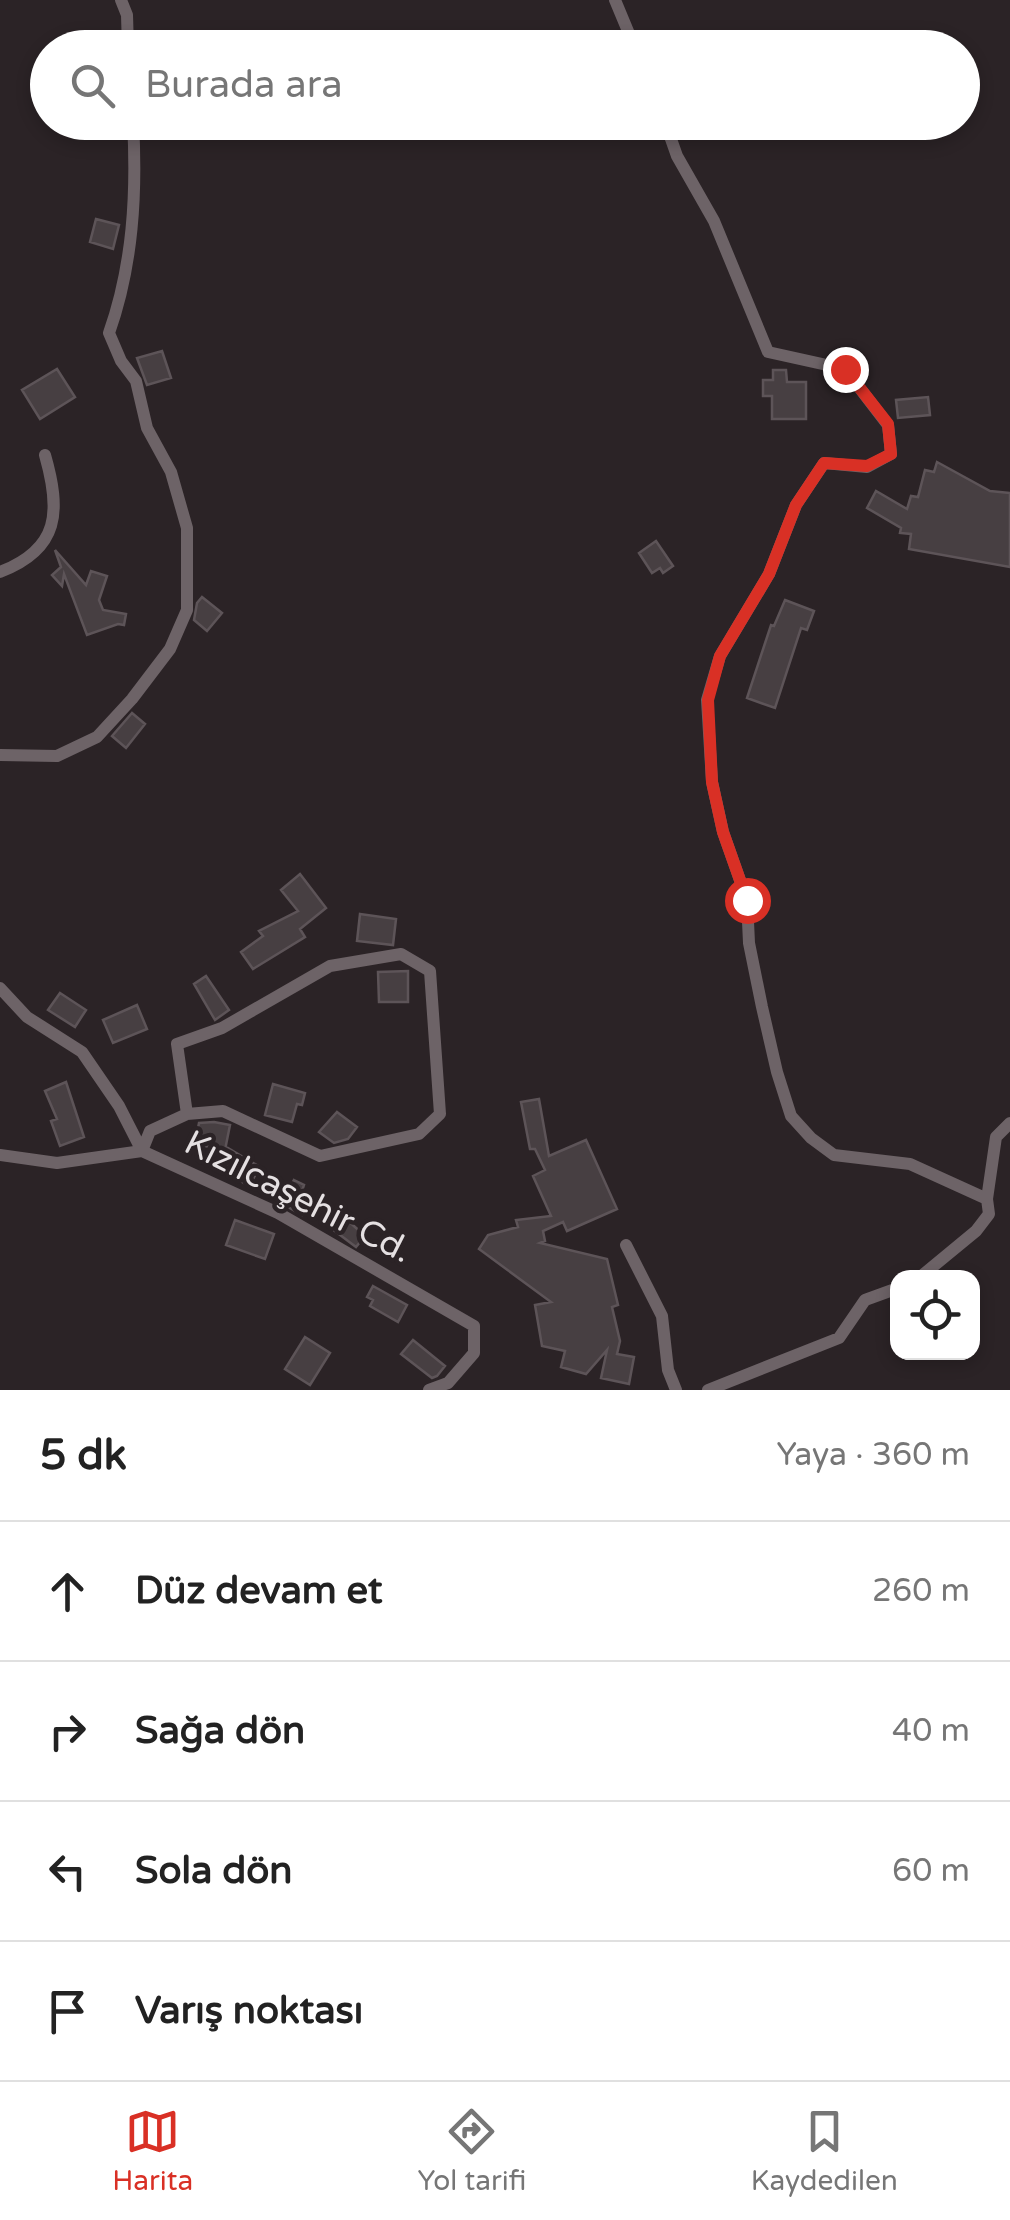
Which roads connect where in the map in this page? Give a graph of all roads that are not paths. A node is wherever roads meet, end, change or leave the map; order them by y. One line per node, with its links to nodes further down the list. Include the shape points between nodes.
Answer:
1 (120, 0): 3 (street)
2 (615, 0): 4 (street)
3 (127, 30)
4 (628, 30)
5 (134, 140): 9 (street, via 132,236 109,333 136,381 147,428 171,472 187,528 186,610 170,650 97,737 57,756)
6 (671, 140): 15 (street, via 714,221 768,352 845,369 888,424 891,454 867,466 824,463 796,505 769,574 720,656 708,700 712,782 747,900 749,943 777,1072 792,1116 834,1154 910,1164)
7 (45, 455): 8 (street, via 56,492 48,540 26,562)
8 (0, 572)
9 (0, 756)
10 (0, 988): 13 (street, via 27,1017 82,1052)
11 (187, 1114): 11 (street, via 223,1111 320,1156 419,1134 440,1114 430,971 401,954 330,966 222,1028 177,1044); 13 (street, via 150,1131)
12 (1010, 1122): 15 (street, via 996,1137)
13 (142, 1151): 14 (street, Kızılcaşehir Cd., via 57,1163); 19 (street, Kızılcaşehir Cd., via 278,1213 474,1326 474,1354 448,1383)
14 (0, 1155)
15 (987, 1200): 17 (street, via 989,1214 976,1231)
16 (626, 1245): 20 (street, via 662,1316)
17 (929, 1270)
18 (890, 1291): 21 (street, via 864,1300 838,1338)
19 (429, 1390)
20 (676, 1390)
21 (708, 1390)

